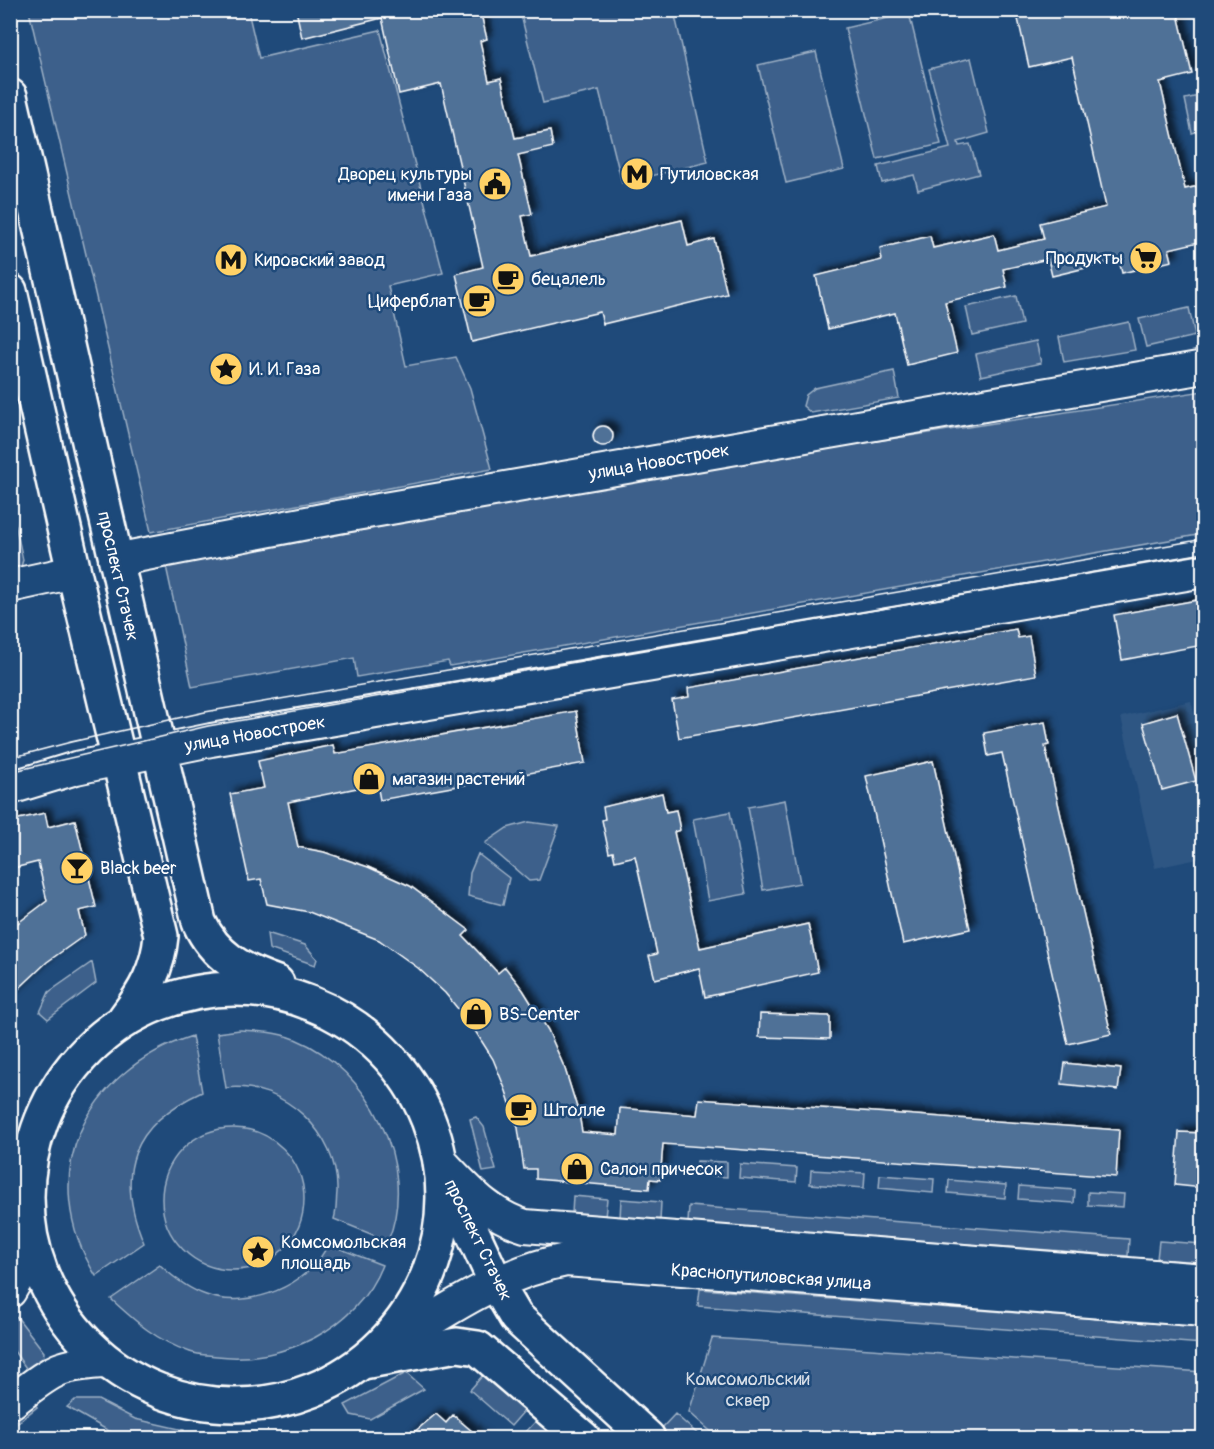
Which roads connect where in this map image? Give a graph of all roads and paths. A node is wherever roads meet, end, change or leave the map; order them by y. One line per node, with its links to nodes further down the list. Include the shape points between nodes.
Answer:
1 (10, 96): 4 (main road, проспект Стачек)
2 (10, 291): 6 (main road)
3 (1203, 368): 4 (street, улица Новостроек, via 349,515)
4 (115, 560): 8 (main road, проспект Стачек)
5 (1203, 571): 8 (street, улица Новостроек)
6 (74, 572): 7 (street); 9 (main road)
7 (10, 586)
8 (158, 751): 9 (street, улица Новостроек); 11 (main road, проспект Стачек, via 198,922 207,940 240,969 280,984)
9 (118, 758): 10 (street, улица Новостроек); 12 (main road, via 161,936 152,979)
10 (10, 788)
11 (304, 1000): 12 (main road, via 253,989 211,990 180,996); 13 (main road, via 362,1031 401,1070 425,1108)
12 (122, 1022): 14 (main road, via 94,1043 71,1069 39,1127 30,1157 27,1188)
13 (442, 1163): 15 (street, Краснопутиловская улица, via 484,1207 525,1226); 16 (main road, проспект Стачек); 20 (main road, via 443,1219 430,1274 403,1323)
14 (33, 1250): 17 (street); 19 (main road, via 61,1312 82,1339)
15 (1203, 1280)
16 (495, 1283): 18 (street, Краснопутиловская улица, via 523,1270 566,1260); 20 (street, Краснопутиловская улица); 23 (main road, проспект Стачек, via 528,1330)
17 (10, 1291)
18 (1203, 1310)
19 (108, 1362): 20 (main road, via 169,1395 203,1404 238,1406 304,1394 335,1381); 21 (street, via 61,1367)
20 (363, 1362): 22 (main road, via 457,1345 478,1348)
21 (10, 1403)
22 (583, 1438)
23 (648, 1438)

